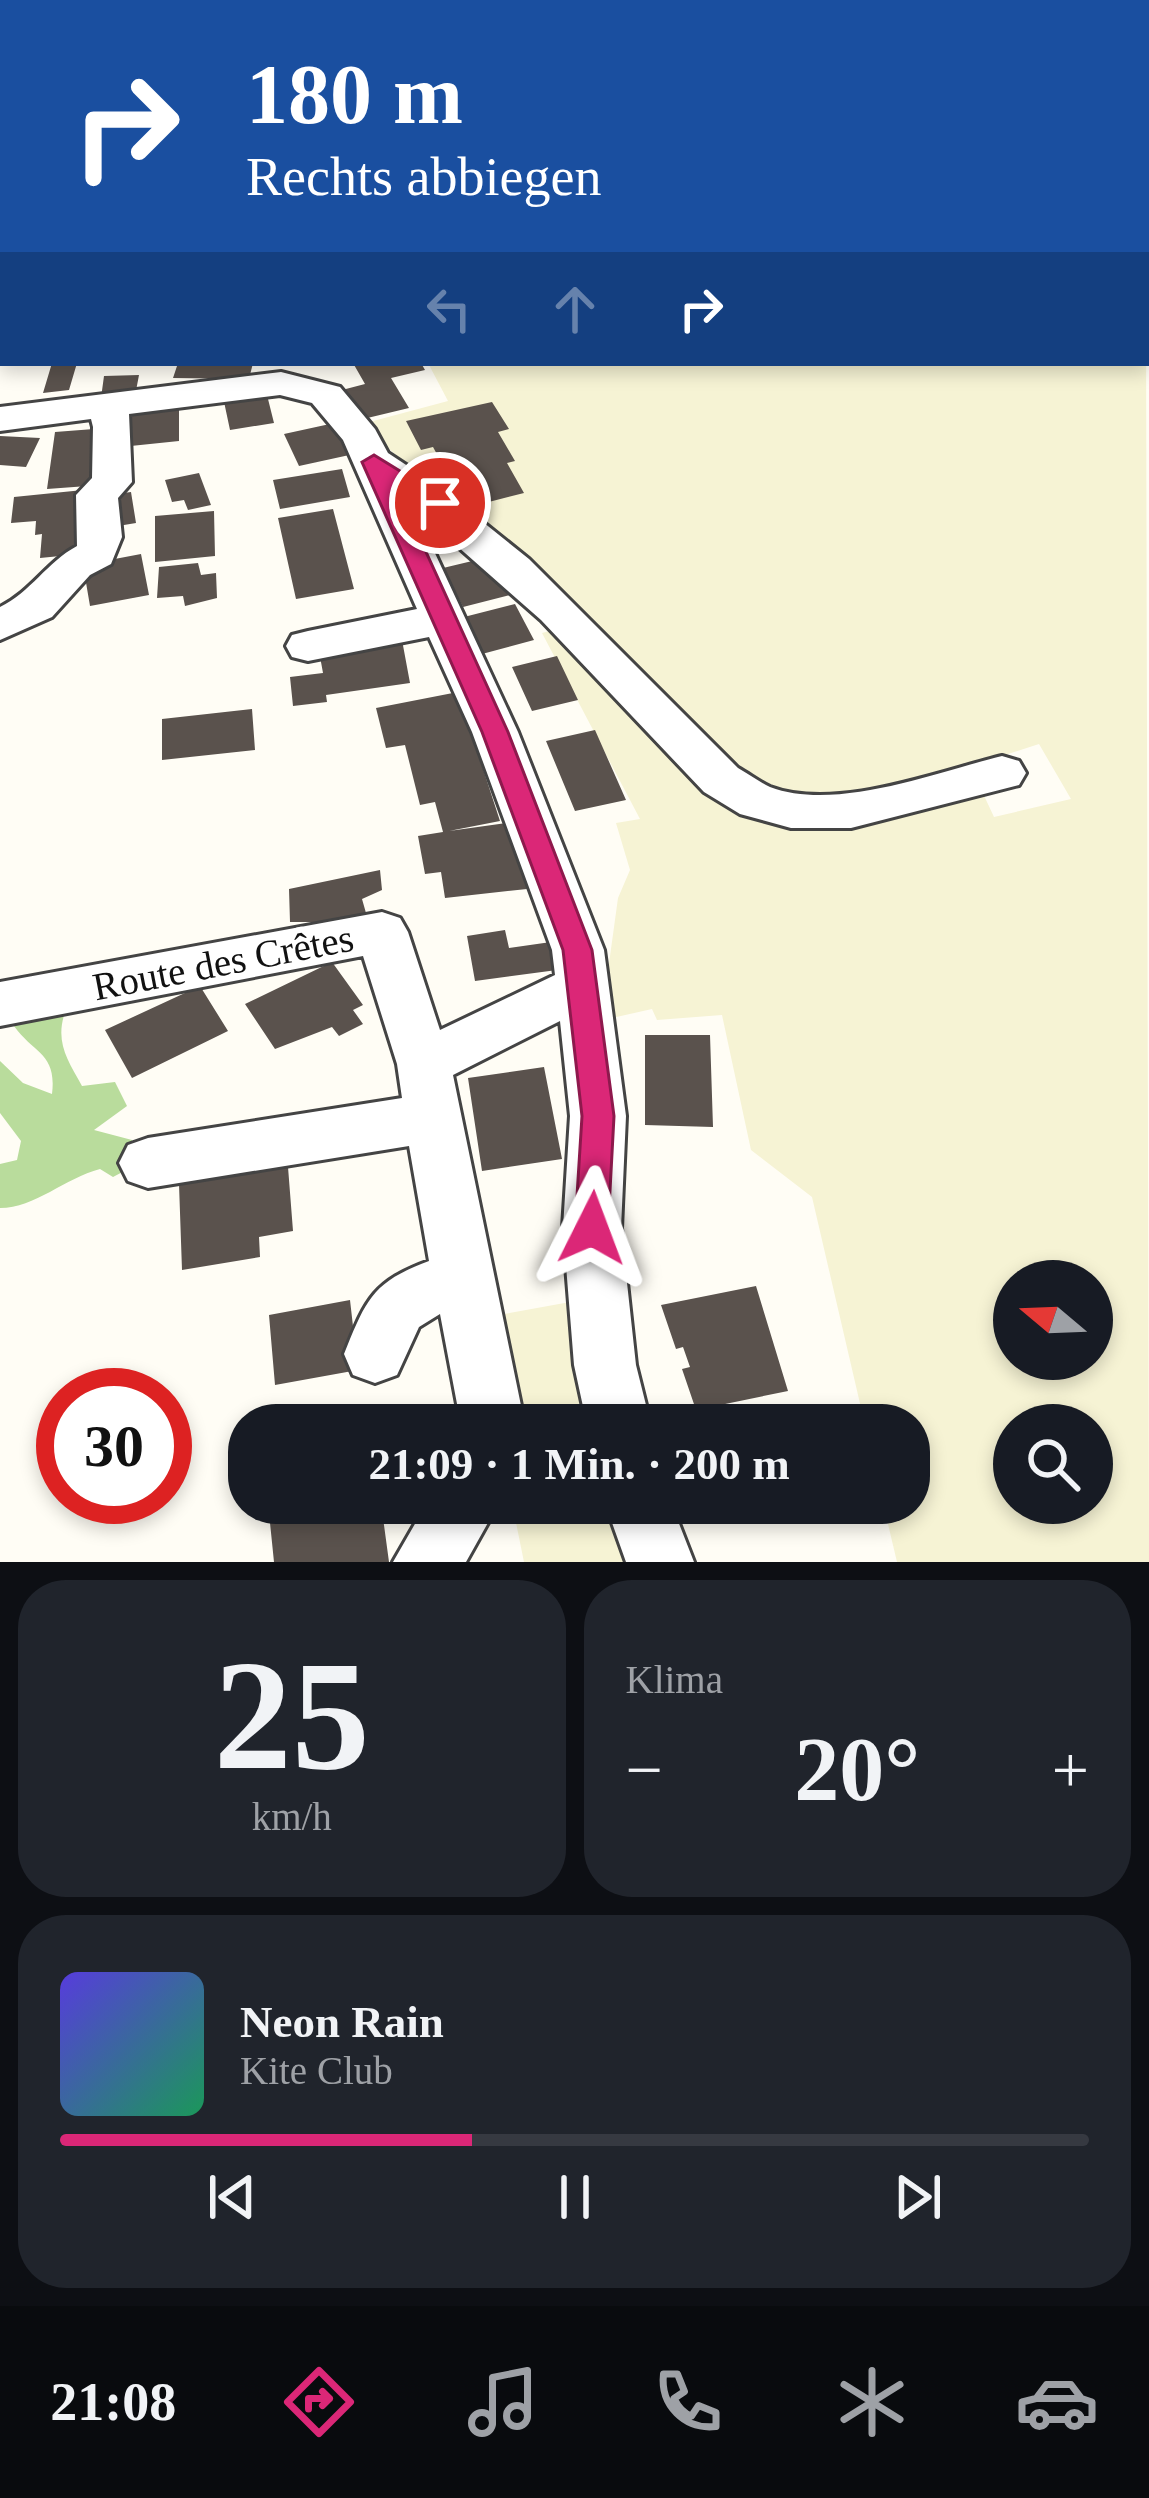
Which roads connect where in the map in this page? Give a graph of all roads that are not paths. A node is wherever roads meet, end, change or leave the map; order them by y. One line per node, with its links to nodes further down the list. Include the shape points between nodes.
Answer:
1 (94, 366): 3 (street)
2 (282, 373): 3 (street); 5 (street, via 334,401)
3 (94, 407): 4 (street); 7 (street, via 114,447 112,482 98,494 96,554 37,607)
4 (0, 418)
5 (374, 462): 6 (street); 9 (street, via 440,503 516,569 721,780 760,803 847,810)
6 (444, 619): 8 (street); 10 (street, via 562,907)
7 (0, 625)
8 (308, 646)
9 (1002, 773)
10 (585, 991): 12 (street, via 566,993); 17 (street, via 598,1116 592,1228)
11 (0, 1004): 12 (street, Route des Crêtes, via 382,932)
12 (428, 1091): 13 (street); 14 (street, Route des Crêtes)
13 (148, 1163)
14 (466, 1278): 15 (street, via 392,1310); 16 (street, Route des Crêtes)
15 (376, 1354)
16 (490, 1404)
17 (614, 1404)
18 (452, 1524): 20 (street)
19 (646, 1524): 21 (street)
20 (427, 1562)
21 (660, 1562)

